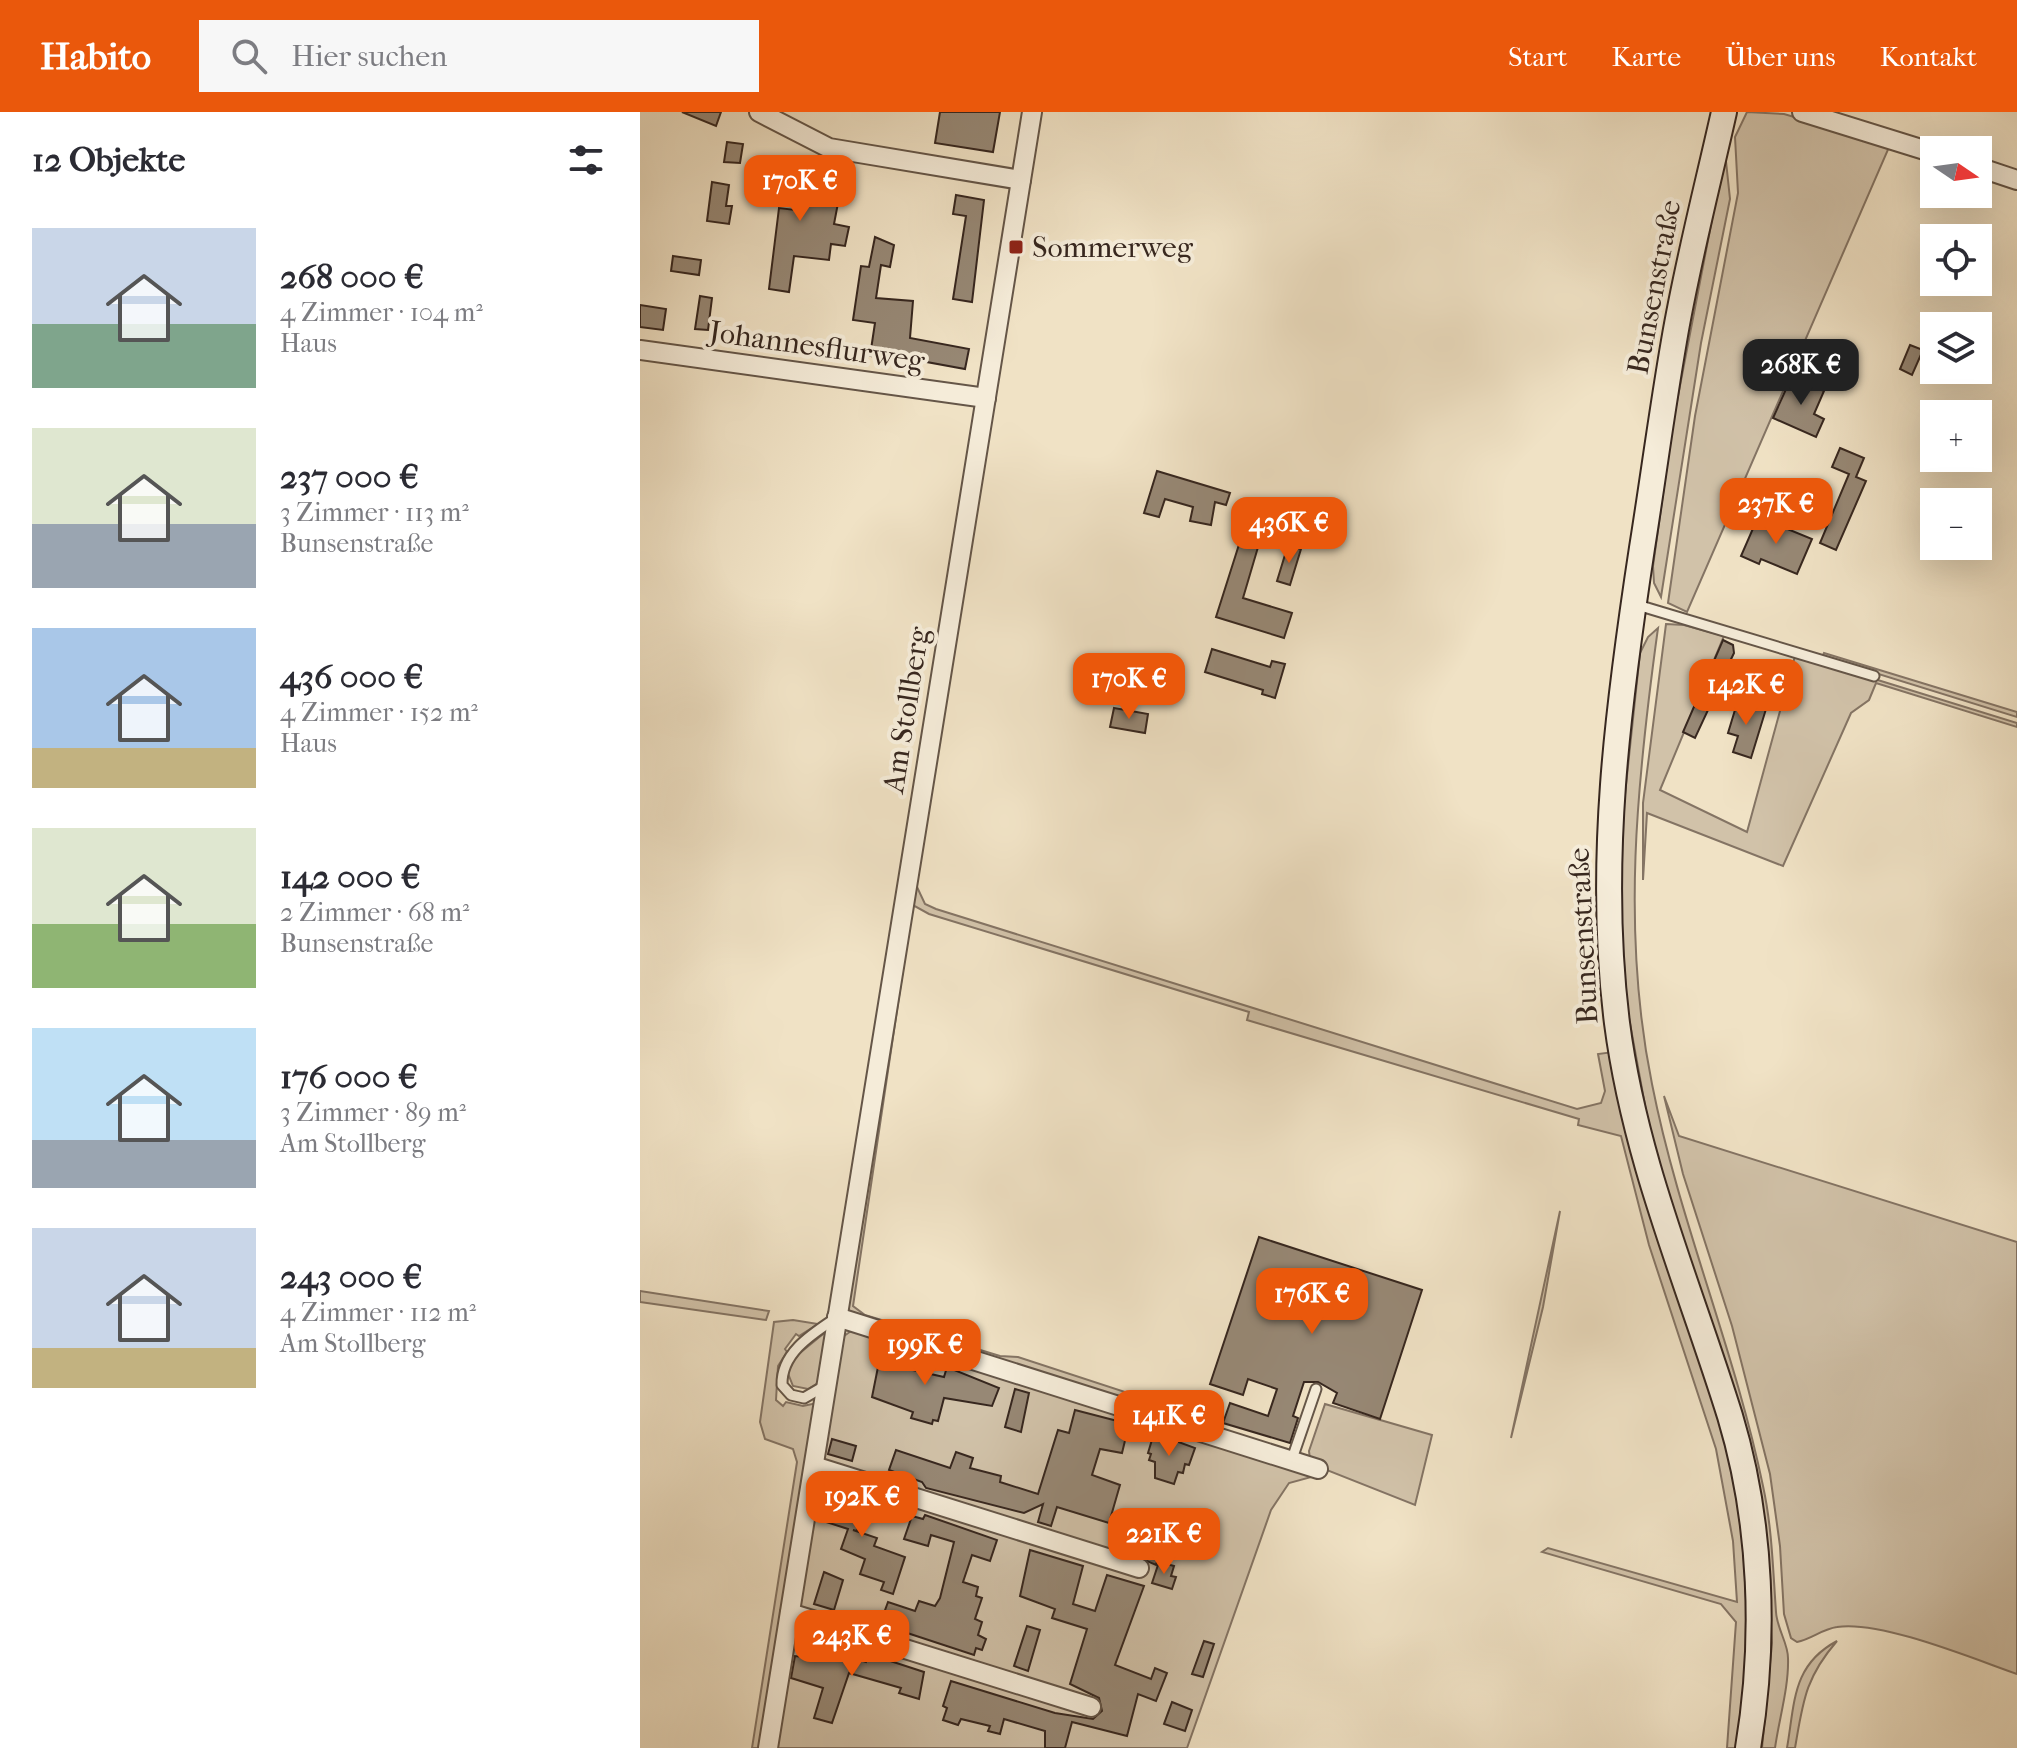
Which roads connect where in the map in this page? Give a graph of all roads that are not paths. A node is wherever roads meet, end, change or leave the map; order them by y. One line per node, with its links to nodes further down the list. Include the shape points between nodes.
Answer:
1 (759, 112): 7 (street, via 829,148)
2 (1032, 112): 7 (street, Am Stollberg)
3 (1724, 112): 11 (main road, Bunsenstraße, via 1674,339)
4 (1802, 112): 5 (street)
5 (1920, 149)
6 (1992, 172): 8 (street)
7 (1021, 180): 10 (street, Am Stollberg)
8 (2017, 180)
9 (640, 350): 10 (street, Johannesflurweg)
10 (986, 398): 13 (street, Am Stollberg)
11 (1634, 604): 12 (lane); 23 (main road, Bunsenstraße, via 1609,826 1617,1022 1651,1182 1731,1419 1743,1475 1758,1584 1757,1684)
12 (1874, 676)
13 (837, 1317): 14 (street, Am Stollberg); 14 (lane, via 793,1352 783,1368 782,1385 791,1395 804,1398); 16 (street)
14 (826, 1385): 17 (street, Am Stollberg)
15 (1316, 1389): 16 (lane)
16 (1292, 1459): 18 (street)
17 (814, 1466): 19 (street); 20 (street, Am Stollberg)
18 (1318, 1469)
19 (1139, 1568)
20 (790, 1613): 21 (street); 22 (street, Am Stollberg)
21 (1091, 1707)
22 (768, 1748)
23 (1748, 1748)

